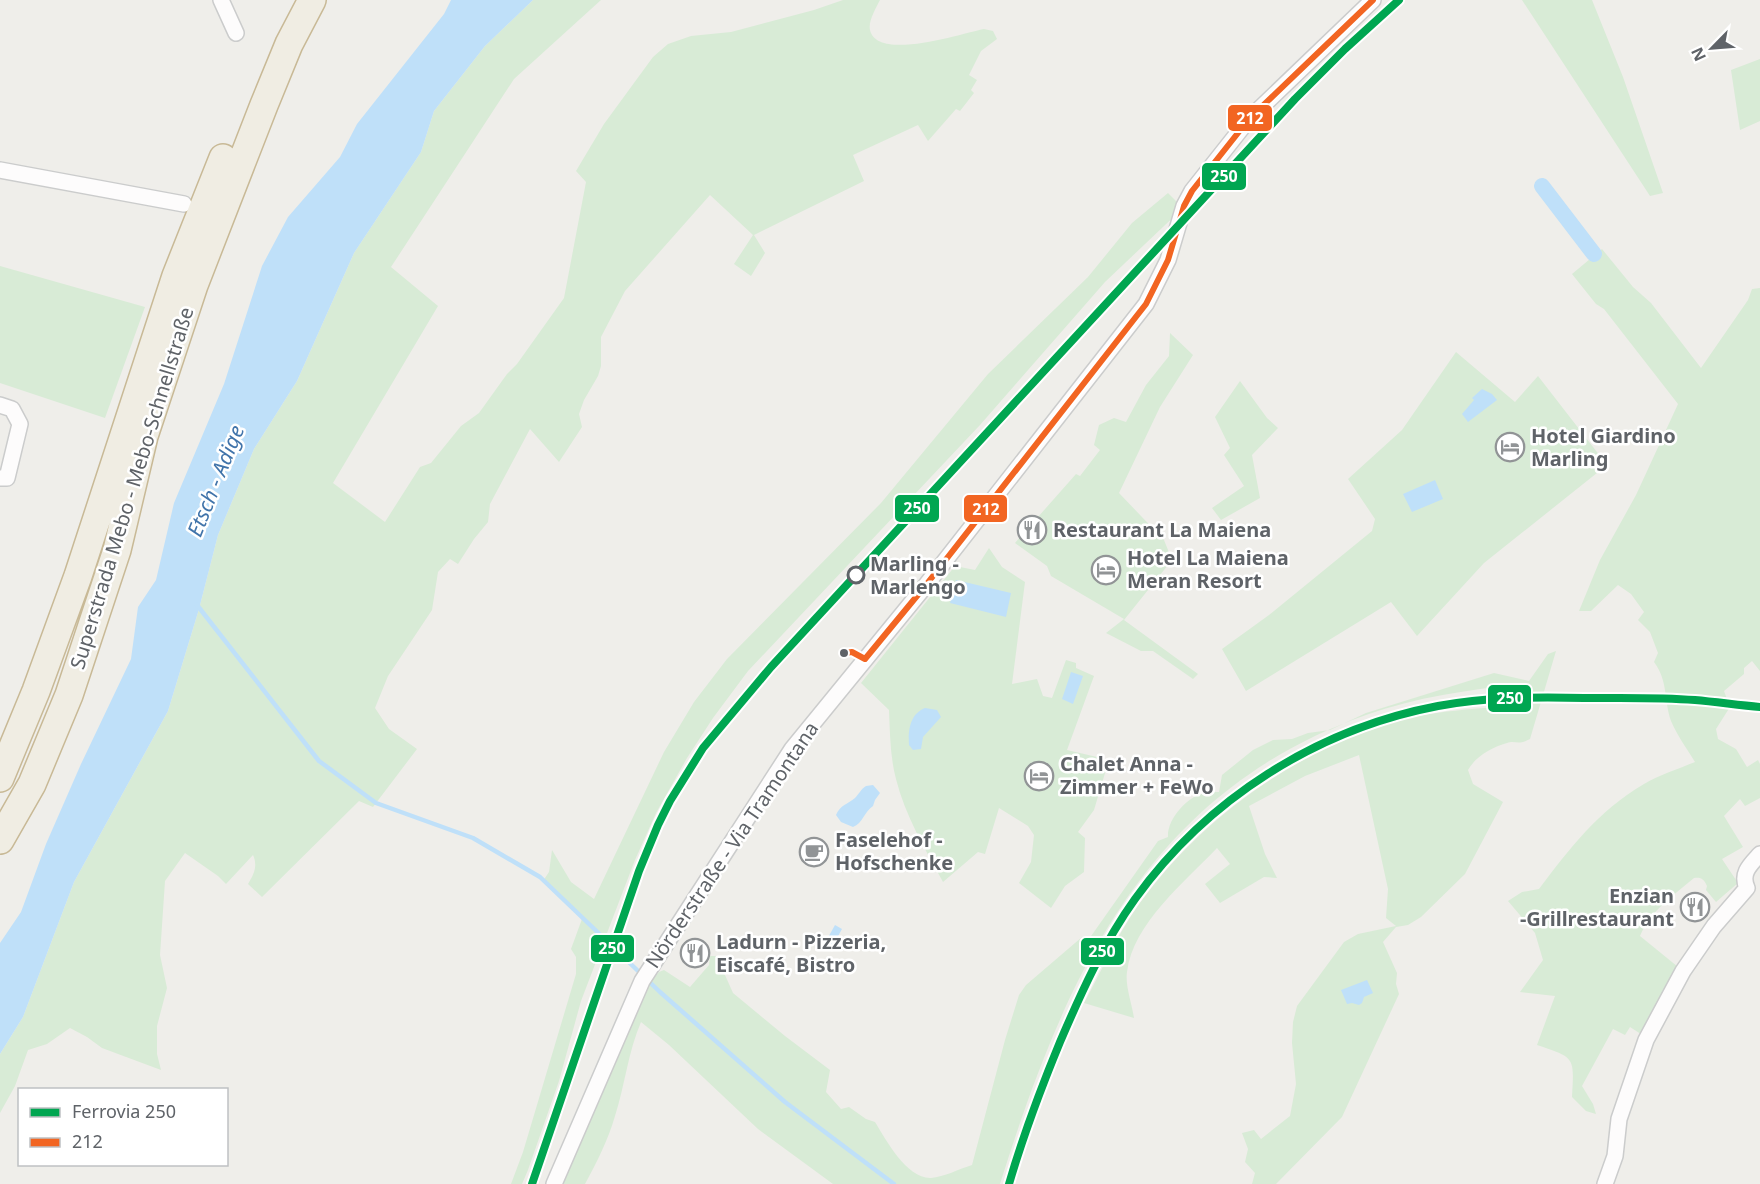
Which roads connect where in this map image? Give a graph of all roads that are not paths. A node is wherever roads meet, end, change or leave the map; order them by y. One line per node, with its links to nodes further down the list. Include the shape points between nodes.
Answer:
1 (221, 0): 5 (street)
2 (292, 0): 6 (highway, Superstrada Mebo - Mebo-Schnellstraße)
3 (312, 0): 6 (highway, Superstrada Mebo - Mebo-Schnellstraße)
4 (1373, 0): 14 (street, Nörderstraße - Via Tramontana, via 1249,118 1192,191 1168,260 1146,304 792,749 646,974)
5 (236, 33)
6 (281, 41): 11 (highway, Superstrada Mebo - Mebo-Schnellstraße, via 176,276 78,576); 12 (highway, Superstrada Mebo - Mebo-Schnellstraße, via 144,436 117,550 69,695 32,784)
7 (0, 170): 8 (street)
8 (184, 204)
9 (0, 405): 10 (street, via 12,409 20,424 7,478)
10 (0, 478)
11 (0, 778)
12 (0, 840)
13 (1760, 854): 15 (street, via 1746,870 1747,888 1683,971 1646,1040 1619,1119 1615,1156)
14 (554, 1184)
15 (1605, 1184)

